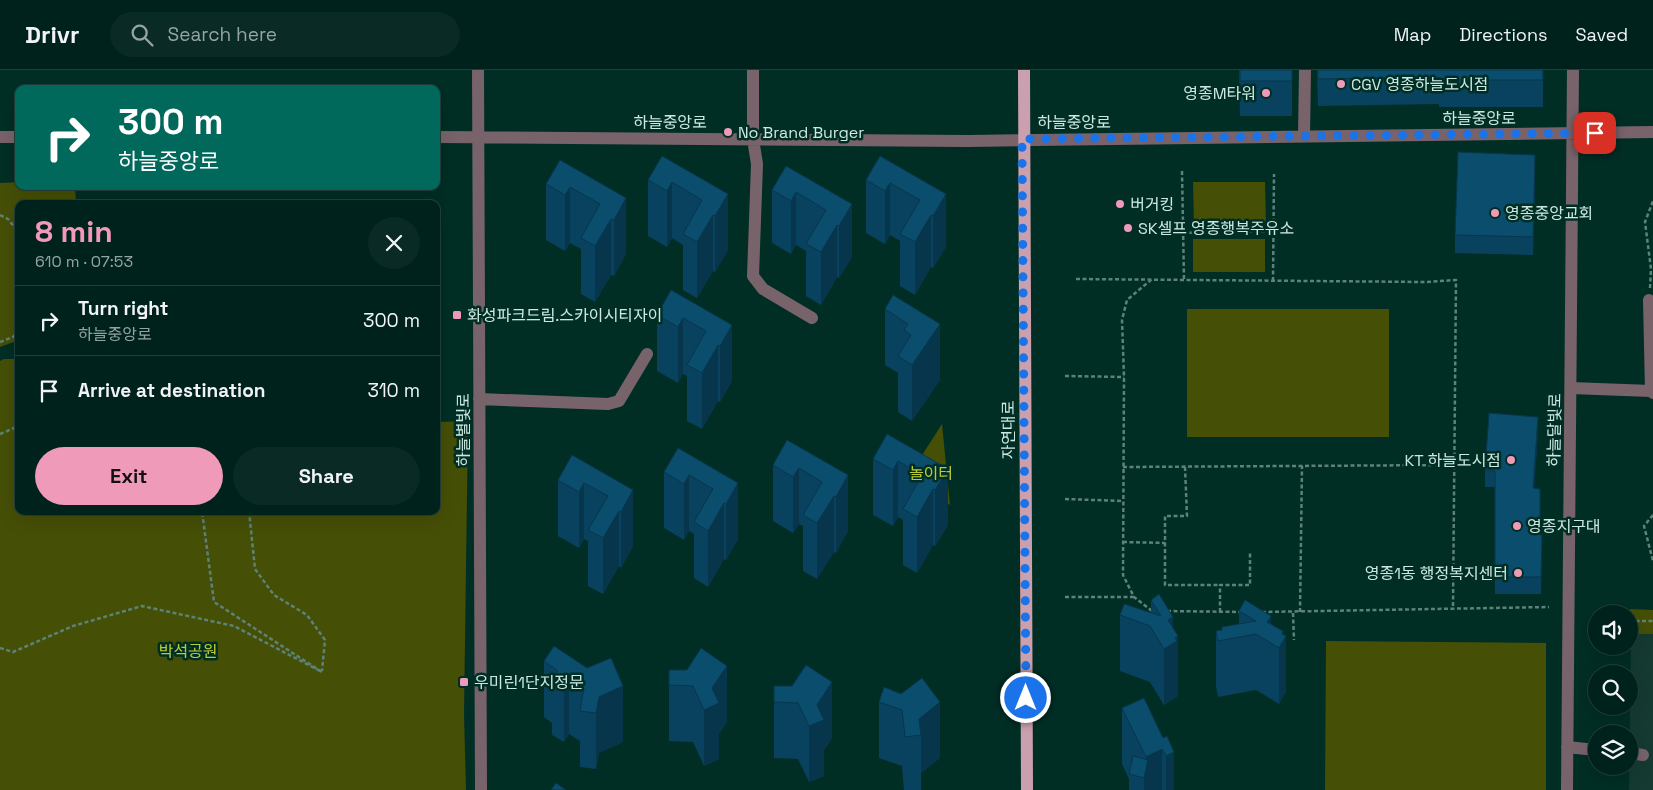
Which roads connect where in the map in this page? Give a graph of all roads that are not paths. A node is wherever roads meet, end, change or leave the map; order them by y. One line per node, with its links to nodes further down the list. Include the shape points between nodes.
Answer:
1 (478, 70): 12 (street, 하늘별빛로)
2 (753, 70): 13 (street)
3 (1024, 70): 14 (main road, 자연대로)
4 (1305, 70): 8 (street)
5 (1573, 70): 7 (street, 하늘달빛로)
6 (1653, 132): 7 (street, 하늘중앙로)
7 (1573, 133): 8 (street, 하늘중앙로); 19 (street, 하늘달빛로)
8 (1304, 136): 14 (street, 하늘중앙로)
9 (0, 137): 10 (street)
10 (15, 137)
11 (440, 137): 12 (street, 하늘중앙로)
12 (478, 137): 13 (street, 하늘중앙로); 21 (street, 하늘별빛로)
13 (753, 139): 14 (street, 하늘중앙로); 16 (street, via 757,164 753,276 763,289)
14 (1022, 139): 27 (main road, 자연대로)
15 (1649, 300): 18 (street)
16 (812, 318)
17 (647, 354): 21 (street, via 619,401 608,404)
18 (1652, 378): 20 (street)
19 (1570, 388): 20 (street); 22 (street, 하늘달빛로)
20 (1652, 392)
21 (479, 400): 26 (street, 하늘별빛로)
22 (1567, 747): 23 (street); 28 (street, 하늘달빛로)
23 (1588, 749)
24 (1638, 754): 25 (street)
25 (1643, 755)
26 (481, 790)
27 (1027, 790)
28 (1567, 790)

